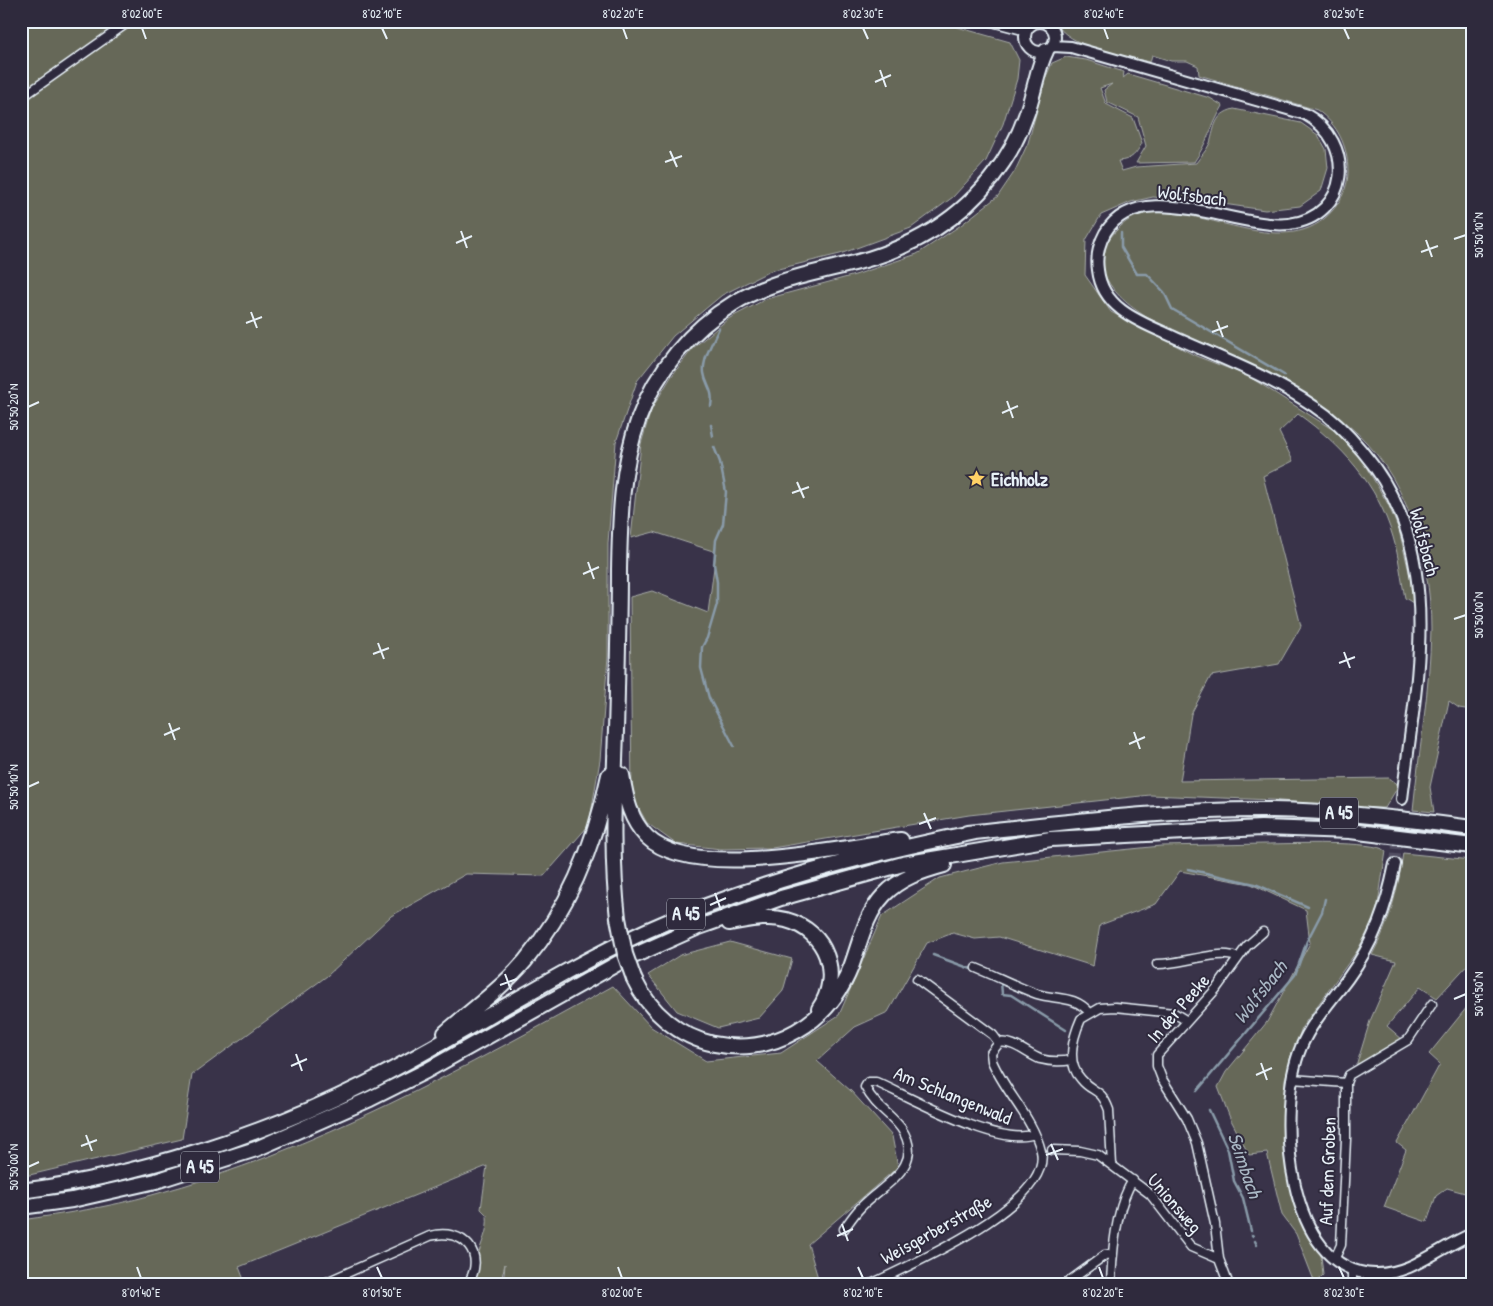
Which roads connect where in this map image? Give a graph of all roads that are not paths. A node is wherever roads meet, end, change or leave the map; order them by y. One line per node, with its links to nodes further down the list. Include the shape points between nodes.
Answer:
1 (130, 21): 6 (street)
2 (988, 21): 4 (street)
3 (1047, 22): 4 (main road); 5 (main road, via 1053,27)
4 (1031, 25): 5 (main road, via 1027,45)
5 (1048, 46): 7 (highway, via 1013,145 980,192 950,219 897,249 793,278 740,300 699,329 658,379 639,417 623,484 619,530); 8 (main road, Wolfsbach, via 1071,48 1305,114 1324,126 1336,145 1340,167 1336,188 1324,207 1303,221 1267,224 1171,207 1145,207 1122,216 1107,230 1097,264 1102,287 1116,306 1142,322 1277,383 1318,408 1353,440 1388,486 1411,544 1420,604 1419,651)
6 (21, 98)
7 (616, 738): 10 (highway, via 625,797 633,819 652,842 677,853 710,859 756,858); 23 (highway, bridge, via 614,868 618,918 625,954 643,996 660,1016 684,1033 711,1044 756,1046 785,1038); 25 (highway, via 597,828 579,877 550,927 517,969)
8 (1402, 798)
9 (1472, 828): 10 (highway, A 45, via 1350,814 1273,810 1121,816)
10 (976, 832): 25 (highway, A 45, via 830,865 688,914 555,978)
11 (1019, 844): 12 (highway, A 45, via 1261,828 1350,831); 14 (highway, A 45, via 903,864 836,882); 23 (highway, via 921,872 894,886 866,923 836,997)
12 (1472, 846)
13 (1395, 864): 27 (main road, via 1379,927 1307,1035)
14 (696, 928): 23 (highway, via 771,918 793,922 810,932 826,953 831,978 823,1003); 34 (highway, A 45, via 622,962 426,1071 312,1126 256,1149 156,1181 72,1200)
15 (1263, 932): 16 (street, In der Peeke)
16 (1238, 958): 17 (street, via 1225,954 1189,962); 22 (street, In der Peeke)
17 (1157, 964)
18 (976, 968): 21 (street, via 1037,994 1074,1000)
19 (917, 979): 24 (street, via 993,1035)
20 (1432, 1004): 28 (street, via 1408,1040 1349,1074)
21 (1090, 1013): 22 (street, via 1100,1008 1115,1007 1174,1013); 26 (street, via 1081,1019 1076,1031)
22 (1187, 1021): 38 (street, In der Peeke, via 1160,1050 1157,1066 1197,1143 1216,1224)
23 (811, 1022)
24 (999, 1043): 26 (street, via 1008,1042 1052,1062); 29 (street, Weisgerberstraße, via 991,1053 992,1060)
25 (420, 1055): 33 (highway, A 45, via 364,1084 250,1133 151,1164)
26 (1072, 1060): 31 (street, via 1080,1079 1102,1095 1106,1102)
27 (1292, 1079): 28 (street); 39 (main road, via 1289,1147 1293,1172 1314,1237)
28 (1346, 1083): 39 (street, Auf dem Groben, via 1341,1246)
29 (1034, 1134): 35 (street, Am Schlangenwald, via 1025,1138 994,1132 926,1106 876,1082 868,1082 866,1087 876,1105 900,1126 906,1137 908,1154 899,1174 860,1207); 43 (street, Weisgerberstraße, via 1042,1159 1039,1170 1021,1196 974,1232)
30 (1052, 1150): 31 (street, Unionsweg, via 1098,1155)
31 (1112, 1165): 32 (street, Unionsweg)
32 (1133, 1180): 37 (street, via 1126,1190); 38 (street, Unionsweg, via 1150,1194 1191,1247)
33 (21, 1191)
34 (21, 1207)
35 (844, 1229)
36 (1472, 1234): 40 (main road, via 1401,1270 1376,1274)
37 (1112, 1254): 44 (street); 45 (street)
38 (1218, 1259): 46 (street, In der Peeke)
39 (1334, 1260): 40 (main road)
40 (1352, 1270): 47 (street)
41 (320, 1285): 42 (street, via 430,1236 446,1233 459,1237 472,1252 475,1267)
42 (467, 1285)
43 (869, 1285)
44 (1064, 1285)
45 (1111, 1285)
46 (1229, 1285)
47 (1352, 1285)

